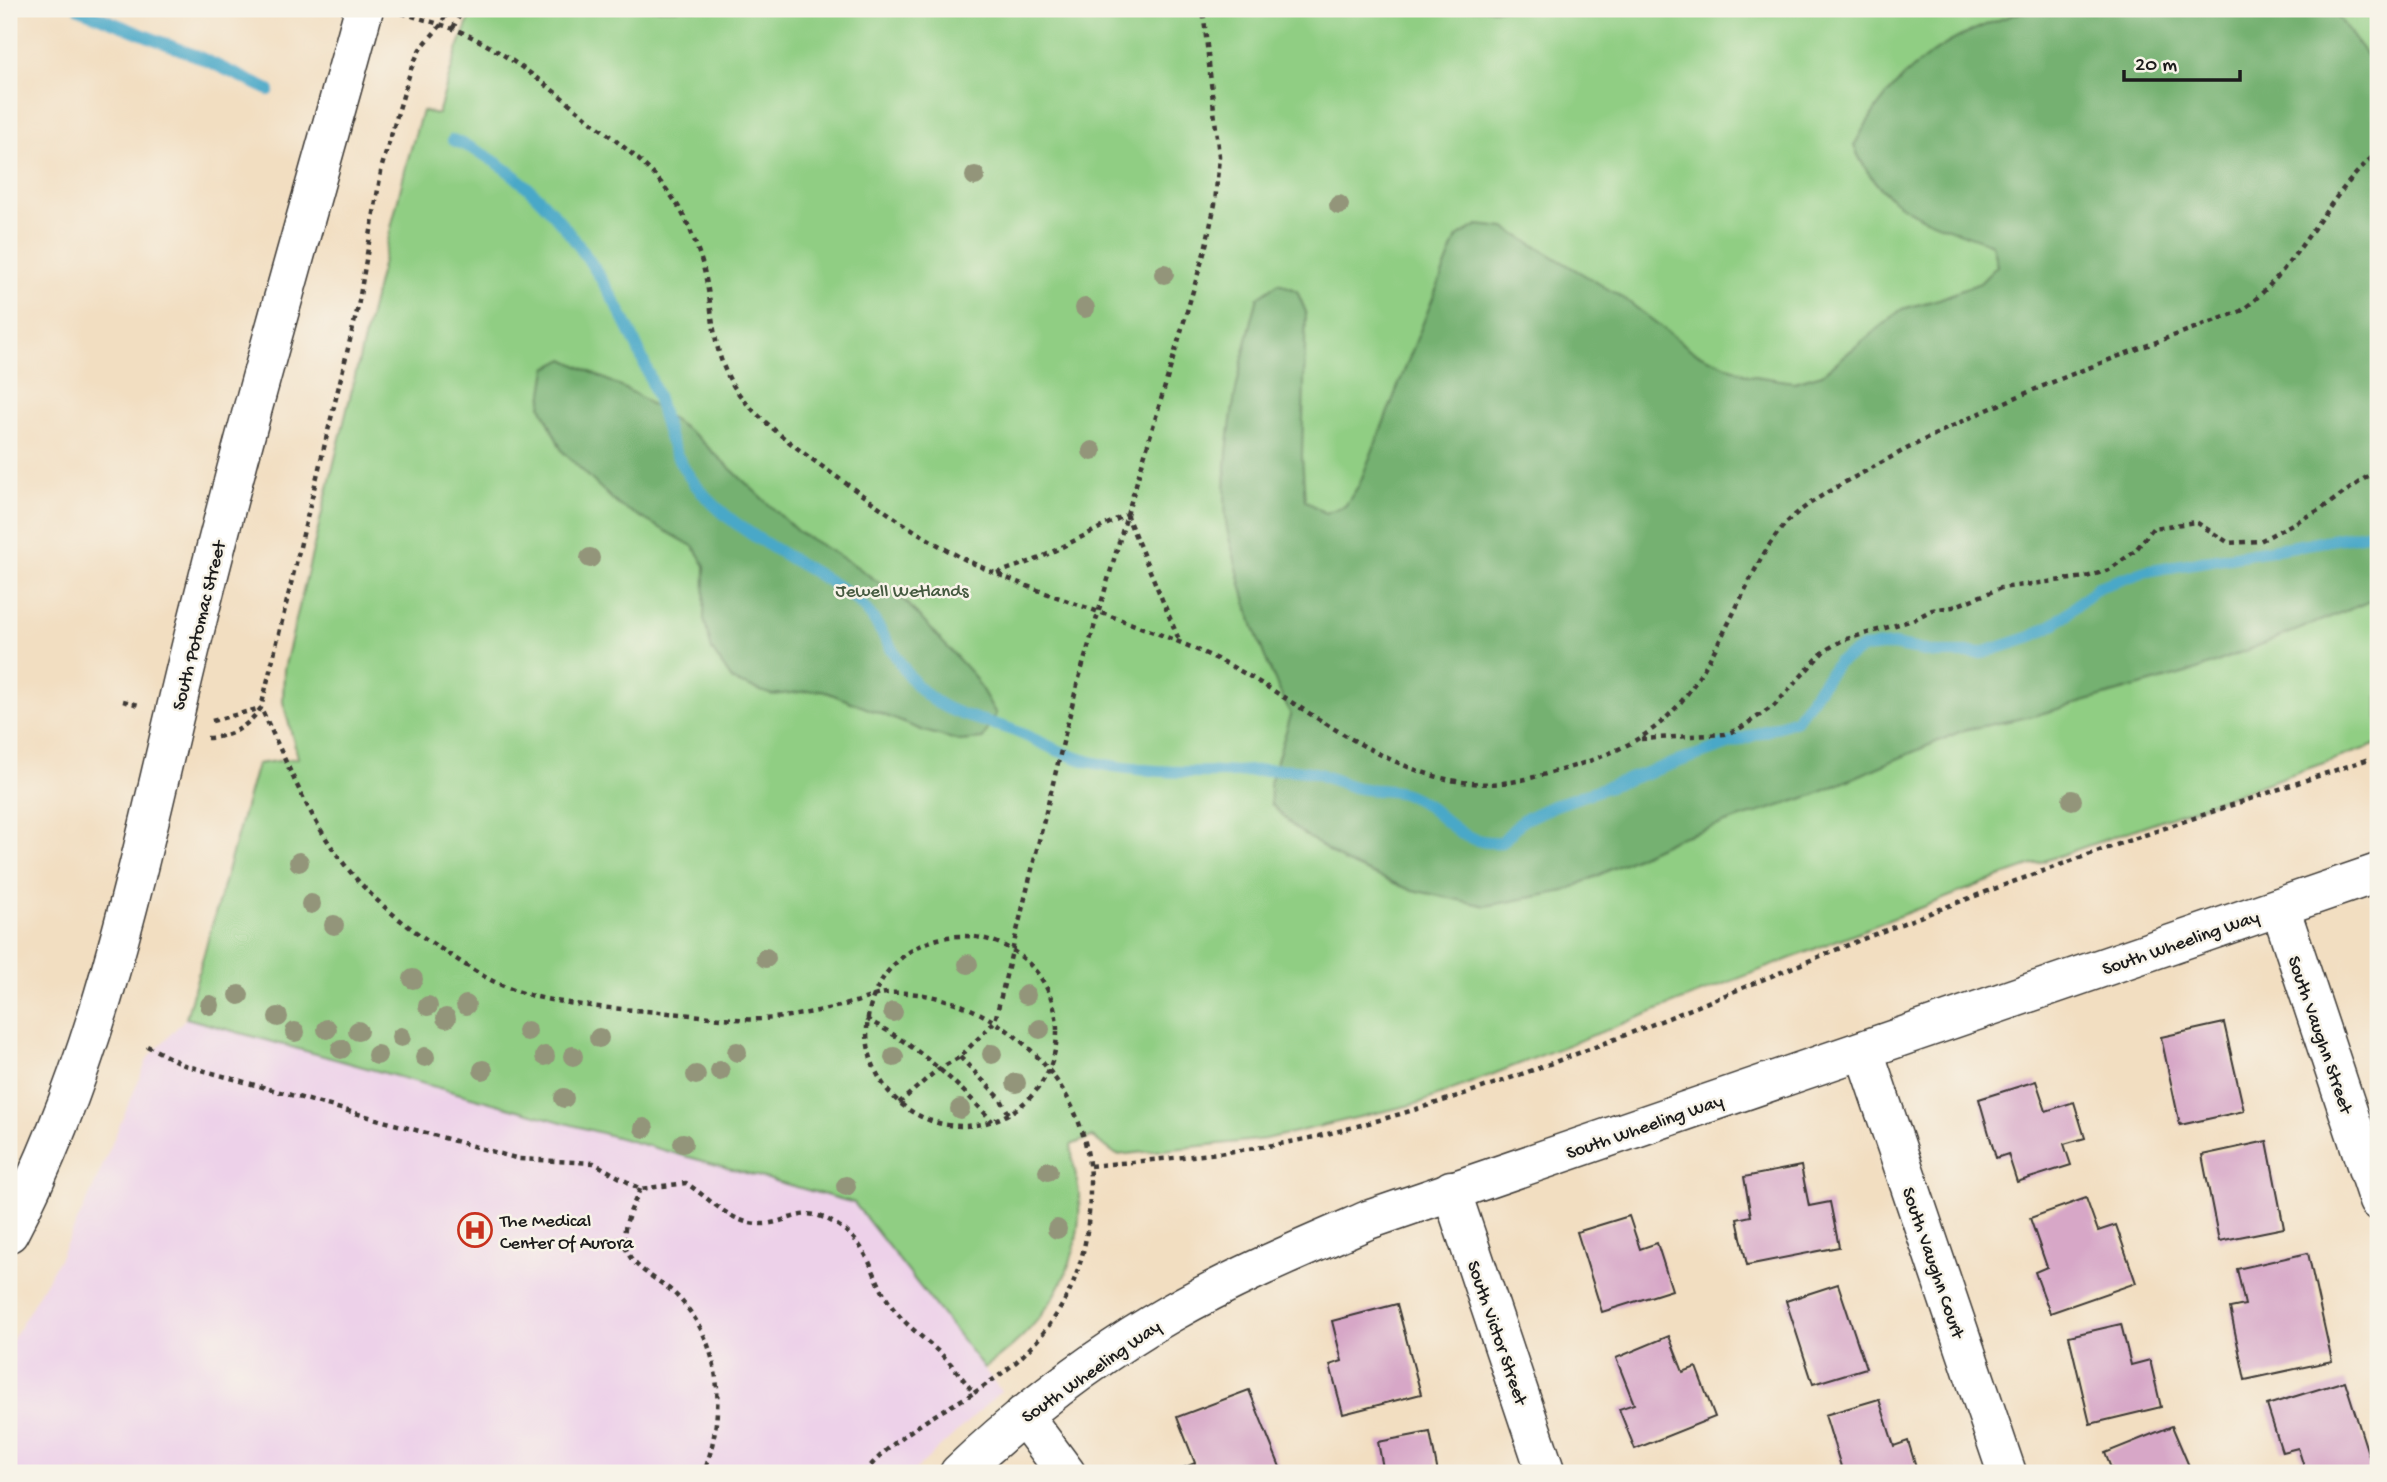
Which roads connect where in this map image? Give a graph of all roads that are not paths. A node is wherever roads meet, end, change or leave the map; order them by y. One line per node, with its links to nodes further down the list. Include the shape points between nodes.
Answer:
1 (381, 10): 7 (street, South Potomac Street, via 212,563 108,980 62,1119)
2 (2378, 873): 3 (street, South Wheeling Way)
3 (2280, 907): 4 (street, South Wheeling Way); 6 (street, South Vaughn Street)
4 (1864, 1051): 5 (street, South Wheeling Way); 12 (street, South Vaughn Court)
5 (1451, 1191): 8 (street, South Wheeling Way, via 1368,1220 1172,1312 1102,1356); 11 (street, South Victor Street)
6 (2378, 1201)
7 (9, 1233)
8 (1023, 1415): 9 (street, South Wheeling Way); 10 (street)
9 (959, 1473)
10 (1066, 1473)
11 (1546, 1473)
12 (2007, 1473)

